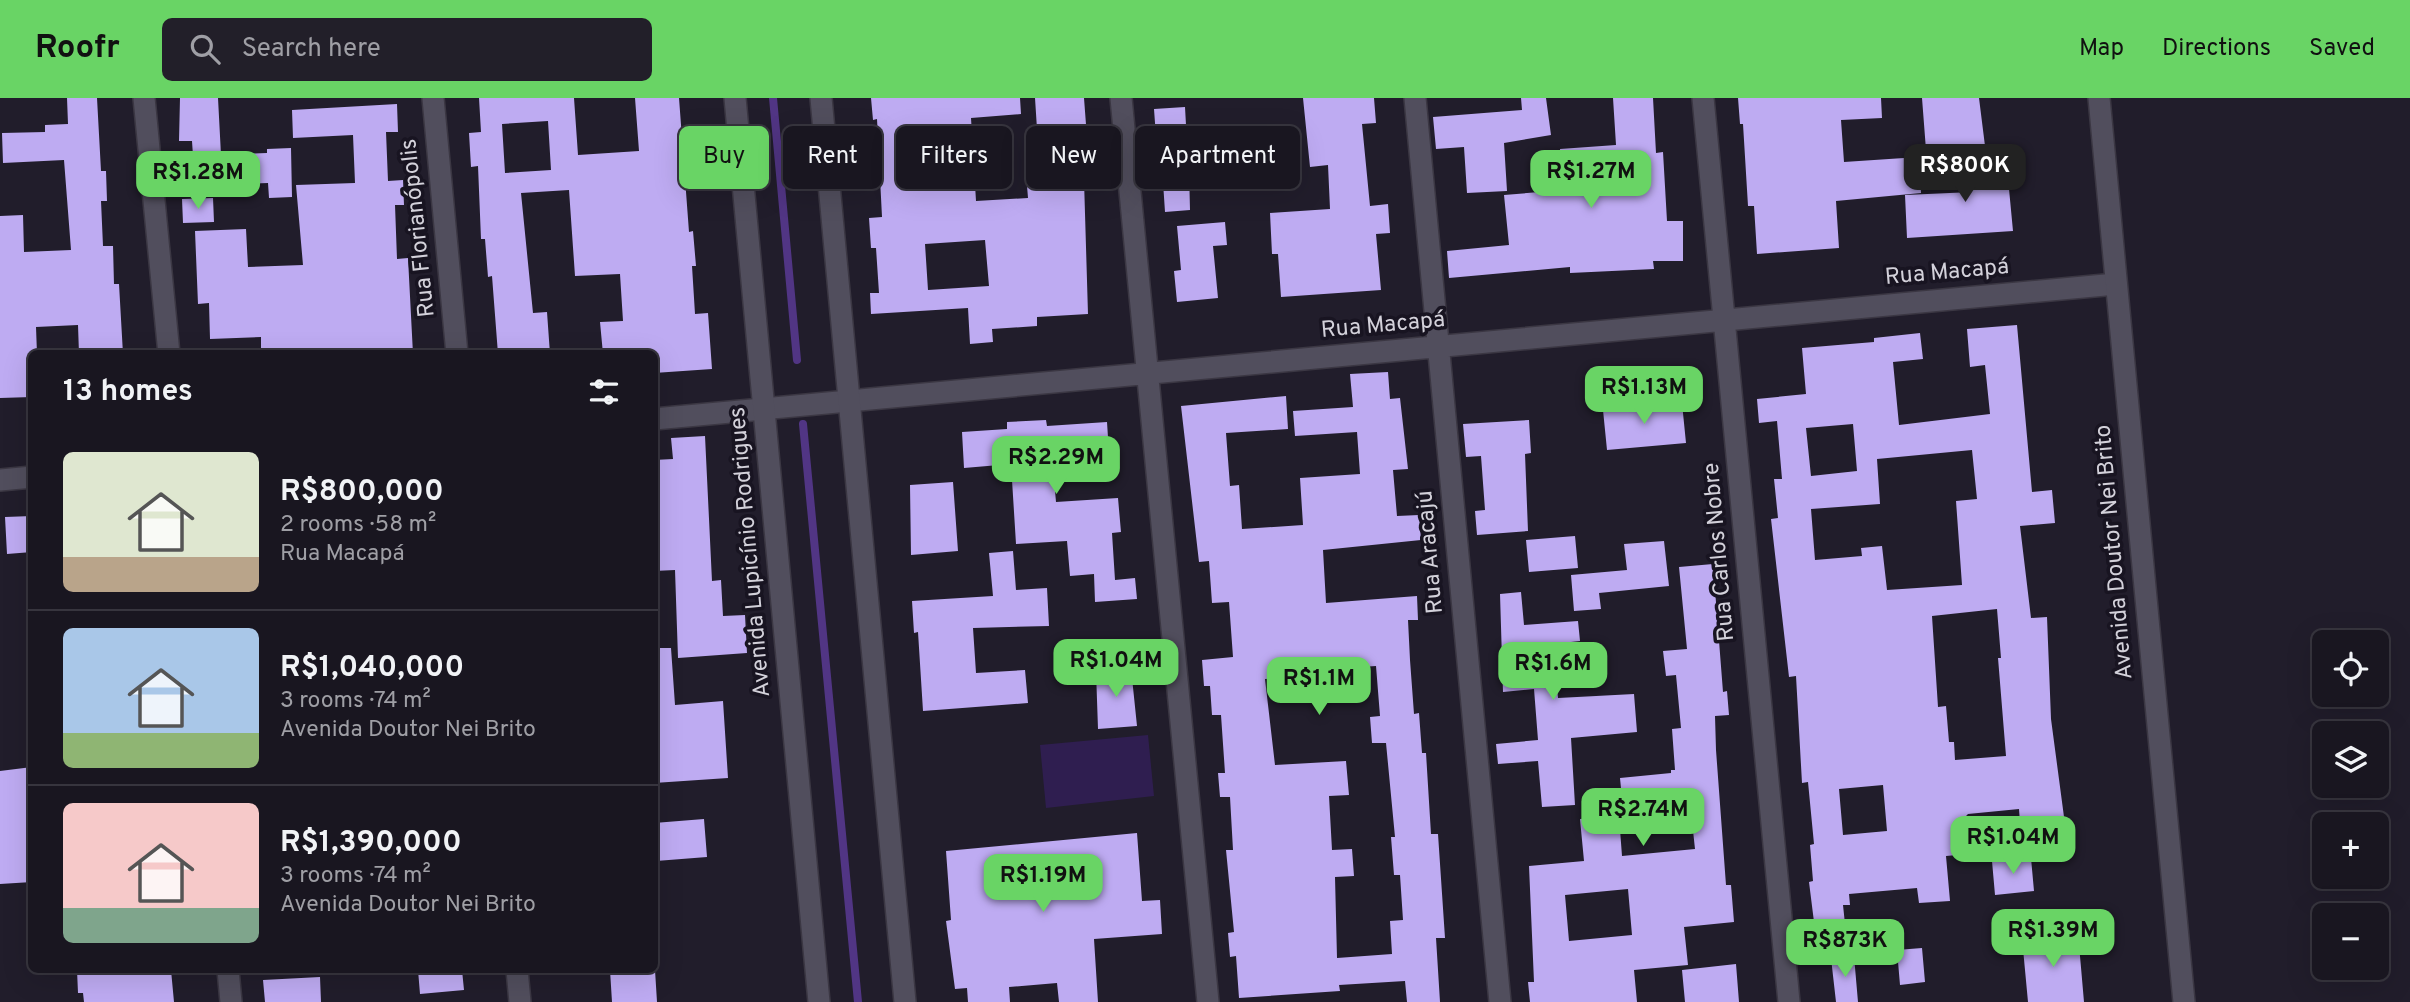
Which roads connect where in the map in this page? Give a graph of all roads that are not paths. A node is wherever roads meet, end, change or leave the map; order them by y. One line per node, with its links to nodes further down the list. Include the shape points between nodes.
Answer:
1 (144, 98): 12 (street)
2 (433, 98): 13 (street, Rua Florianópolis)
3 (735, 98): 16 (street, Avenida Lupicínio Rodrigues)
4 (821, 98): 15 (street)
5 (1121, 98): 14 (street)
6 (1415, 98): 11 (street, Rua Aracajú)
7 (1703, 98): 10 (street, Rua Carlos Nobre)
8 (2099, 98): 9 (street, Avenida Doutor Nei Brito)
9 (2116, 284): 10 (street, Rua Macapá); 29 (street, Avenida Doutor Nei Brito)
10 (1724, 320): 11 (street, Rua Macapá); 28 (street, Rua Carlos Nobre)
11 (1438, 347): 14 (street, Rua Macapá); 27 (street, Rua Aracajú)
12 (169, 350)
13 (457, 350)
14 (1148, 374): 15 (street, Rua Macapá); 26 (street)
15 (849, 401): 16 (street, Rua Macapá); 25 (street)
16 (764, 409): 17 (street, Rua Macapá); 24 (street, Avenida Lupicínio Rodrigues)
17 (658, 419)
18 (28, 477): 19 (street)
19 (0, 480)
20 (228, 973): 22 (street)
21 (517, 973): 23 (street)
22 (231, 1002)
23 (520, 1002)
24 (820, 1002)
25 (905, 1002)
26 (1208, 1002)
27 (1500, 1002)
28 (1789, 1002)
29 (2184, 1002)

